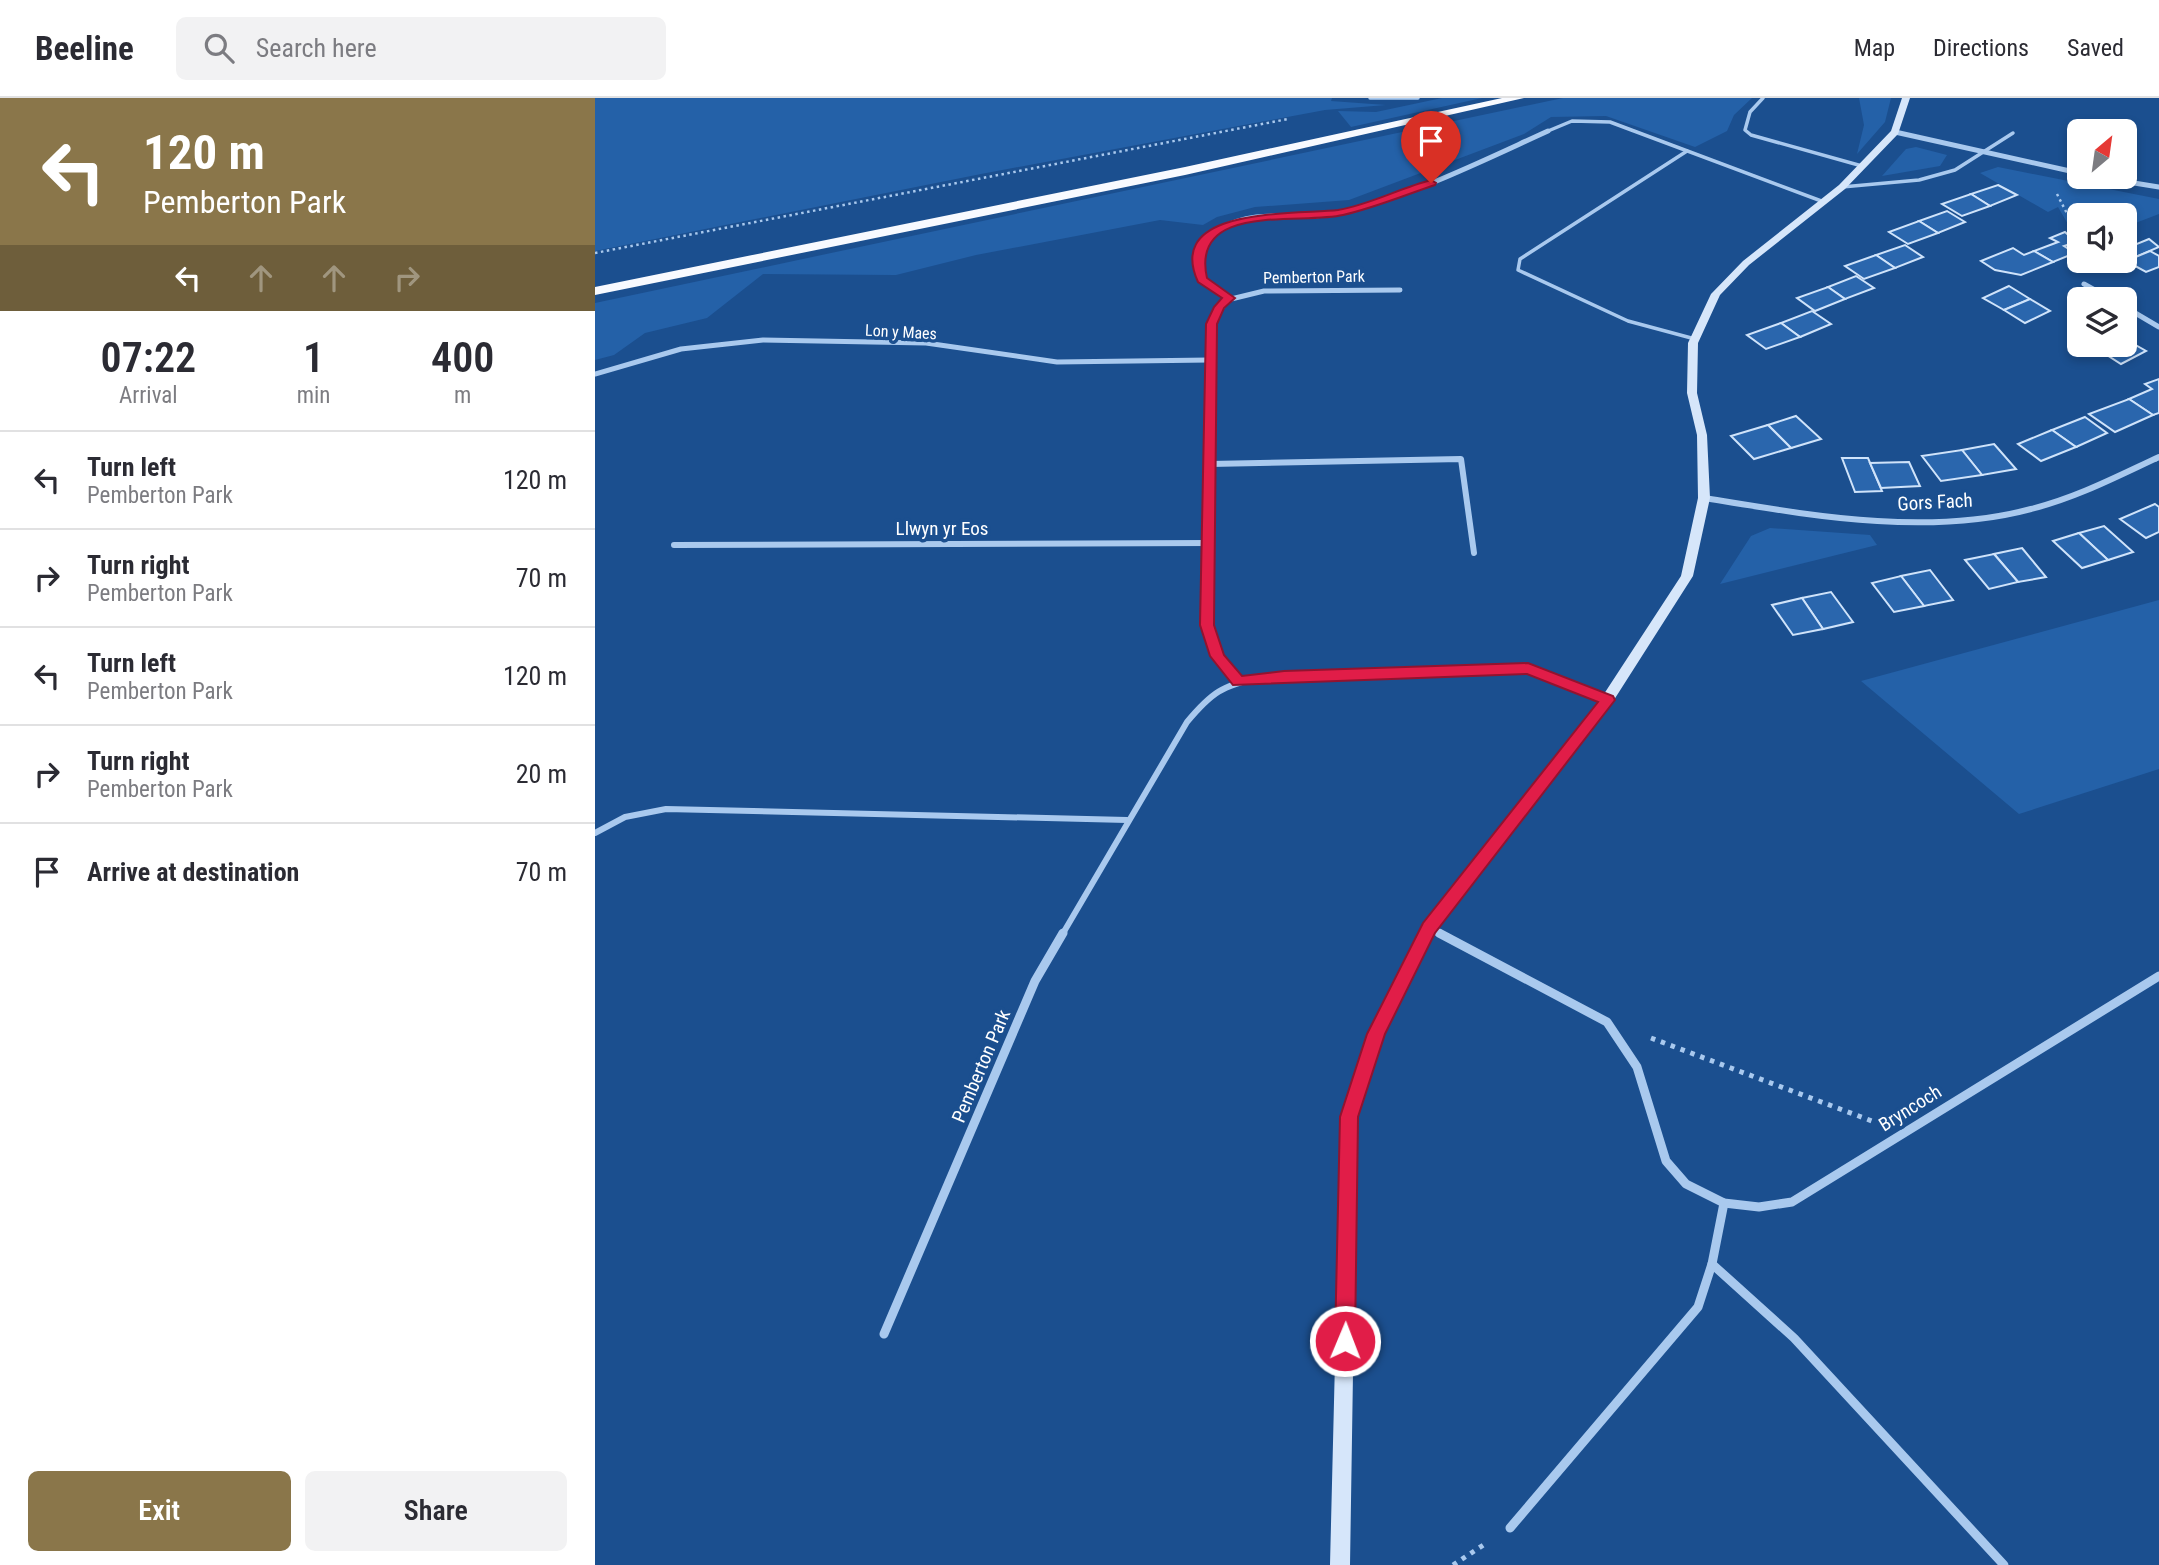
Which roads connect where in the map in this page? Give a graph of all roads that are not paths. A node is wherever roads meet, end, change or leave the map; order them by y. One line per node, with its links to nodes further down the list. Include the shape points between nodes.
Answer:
1 (1370, 98): 2 (lane)
2 (1418, 98)
3 (1518, 98): 20 (highway)
4 (1763, 98): 11 (lane, via 1750,113 1745,130 1751,135)
5 (1906, 98): 7 (main road)
6 (1548, 131): 9 (lane, via 1572,121 1610,121); 21 (street, via 1453,174 1341,213 1275,215 1230,224 1205,241 1198,260 1202,280)
7 (1895, 132): 10 (street); 11 (main road)
8 (2013, 134): 10 (lane)
9 (1687, 151): 16 (lane); 24 (lane, via 1520,259 1518,270 1628,321)
10 (1980, 151): 12 (street); 14 (lane, via 1955,170 1919,180)
11 (1862, 166): 14 (main road)
12 (2067, 171)
13 (2137, 183): 15 (street)
14 (1842, 187): 16 (main road)
15 (2159, 187)
16 (1824, 202): 24 (main road, via 1746,263 1716,294)
17 (2084, 284): 18 (street)
18 (2089, 287)
19 (1399, 290): 21 (street, Pemberton Park, via 1257,291)
20 (595, 291)
21 (1230, 298): 25 (street, via 1219,307 1212,324)
22 (2137, 314): 23 (street)
23 (2159, 327)
24 (1695, 339): 29 (main road, via 1692,393 1702,435)
25 (1209, 360): 26 (street, Lon y Maes, via 1056,362 926,343 763,340 681,349); 28 (street)
26 (595, 374)
27 (2159, 457): 29 (street, Gors Fach, via 2105,483 2017,512 1927,520 1862,519)
28 (1210, 464): 30 (street); 32 (street, via 1461,459)
29 (1704, 498): 34 (main road, via 1688,576)
30 (1211, 544): 31 (street, Llwyn yr Eos); 33 (street, via 1207,625 1217,656)
31 (674, 545)
32 (1474, 553)
33 (1238, 682): 34 (street, Pemberton Park, via 1341,673 1528,668); 35 (street, Pemberton Park, via 1209,695 1187,722)
34 (1607, 700): 37 (main road)
35 (1128, 820): 36 (street, via 666,809 625,817); 41 (street, Pemberton Park, via 1035,981)
36 (595, 833)
37 (1429, 928): 39 (street, via 1607,1022 1637,1068 1666,1161 1686,1184); 43 (main road, via 1376,1034 1349,1117)
38 (2159, 976): 39 (street, Bryncoch, via 1792,1202 1759,1207)
39 (1724, 1203): 40 (street)
40 (1712, 1264): 42 (street, via 1697,1307); 44 (street, via 1794,1338)
41 (884, 1334)
42 (1510, 1528)
43 (1341, 1565)
44 (2004, 1565)

